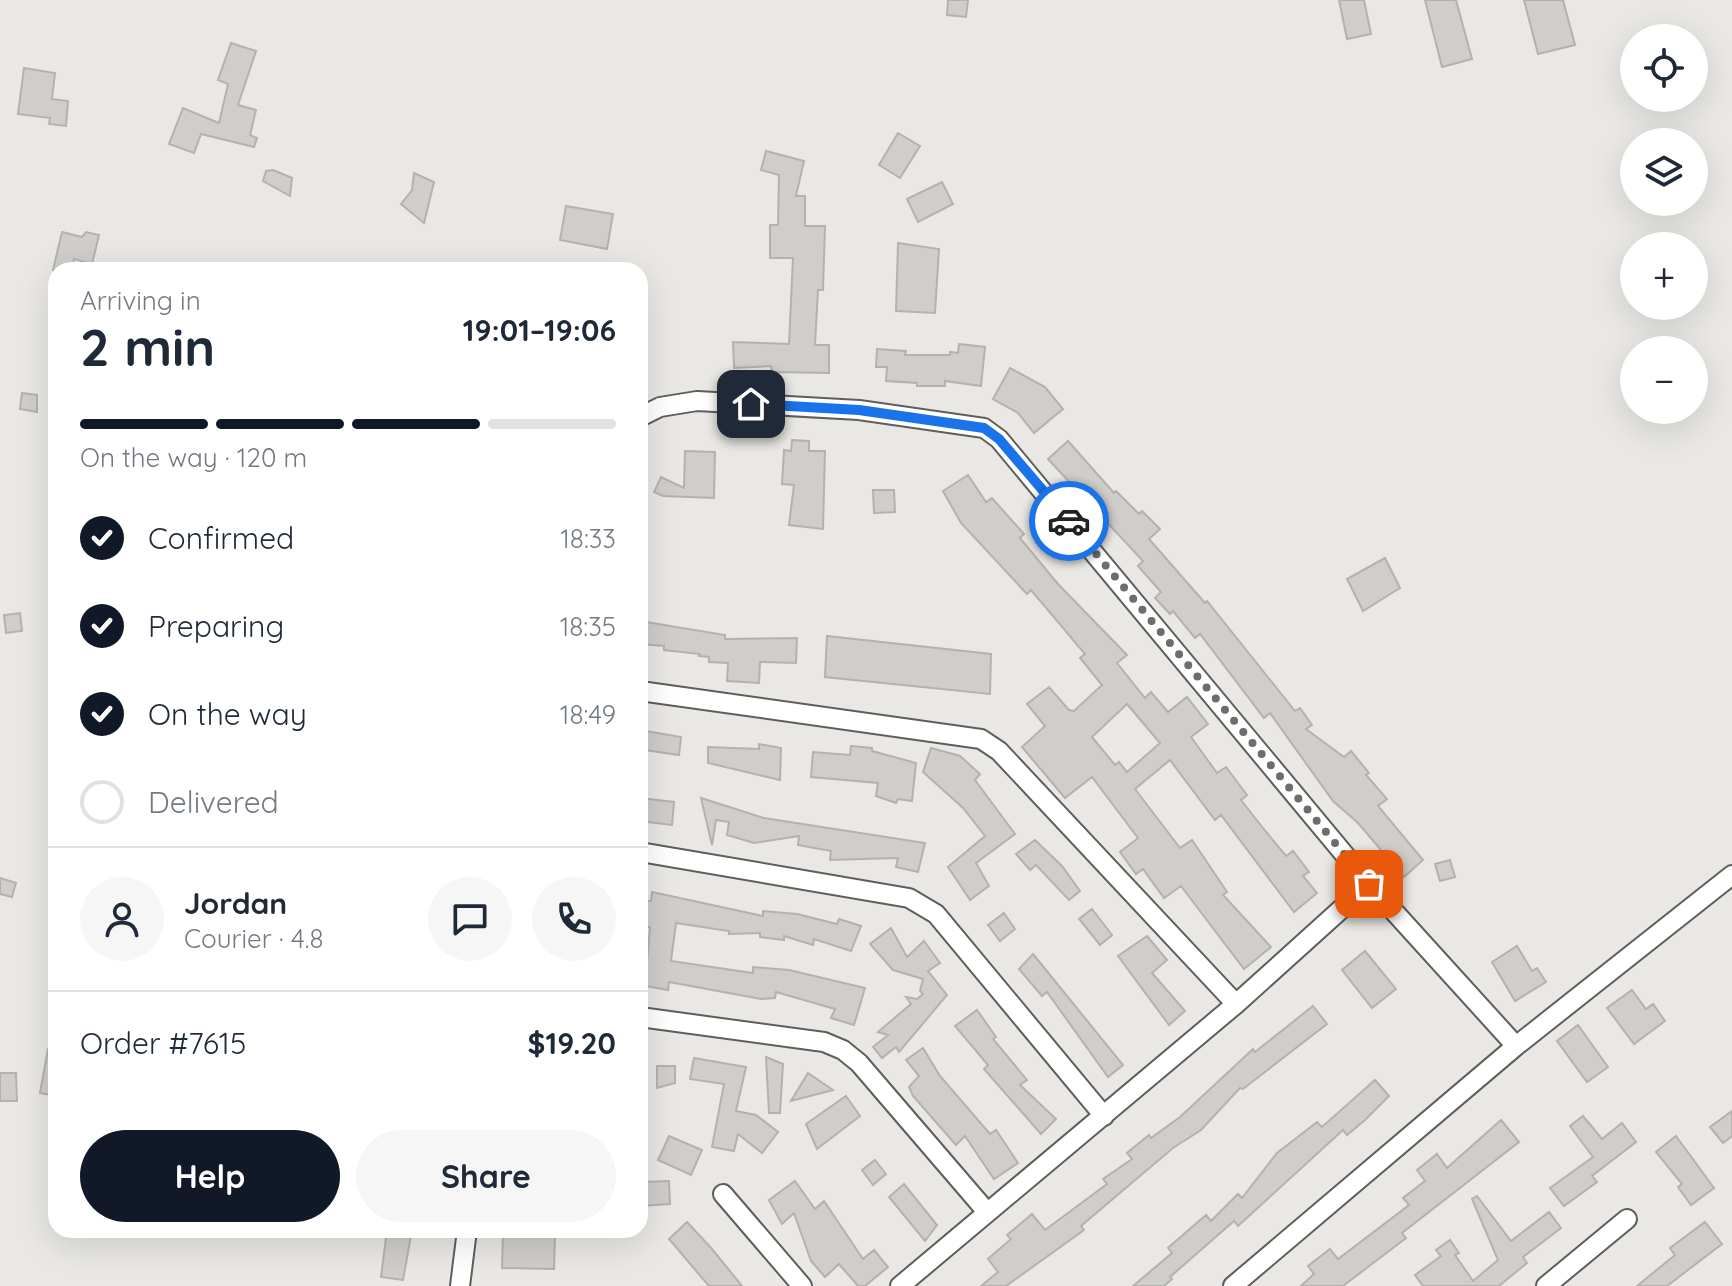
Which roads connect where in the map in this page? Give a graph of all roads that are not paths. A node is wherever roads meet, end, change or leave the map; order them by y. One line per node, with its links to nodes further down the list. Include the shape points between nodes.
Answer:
1 (648, 413): 5 (street, via 697,401 859,410 984,428 1013,454)
2 (648, 692): 6 (street, via 981,739 999,751)
3 (648, 853): 9 (street, via 923,904)
4 (1732, 875): 8 (street)
5 (1369, 884): 6 (street); 8 (street)
6 (1236, 1004): 9 (street)
7 (648, 1018): 11 (street, via 824,1042 843,1050)
8 (1516, 1046): 17 (street)
9 (1104, 1116): 11 (street)
10 (723, 1194): 15 (street)
11 (987, 1212): 16 (street)
12 (1627, 1219): 18 (street)
13 (466, 1238): 14 (street)
14 (460, 1286)
15 (802, 1286)
16 (900, 1286)
17 (1233, 1286)
18 (1546, 1286)

